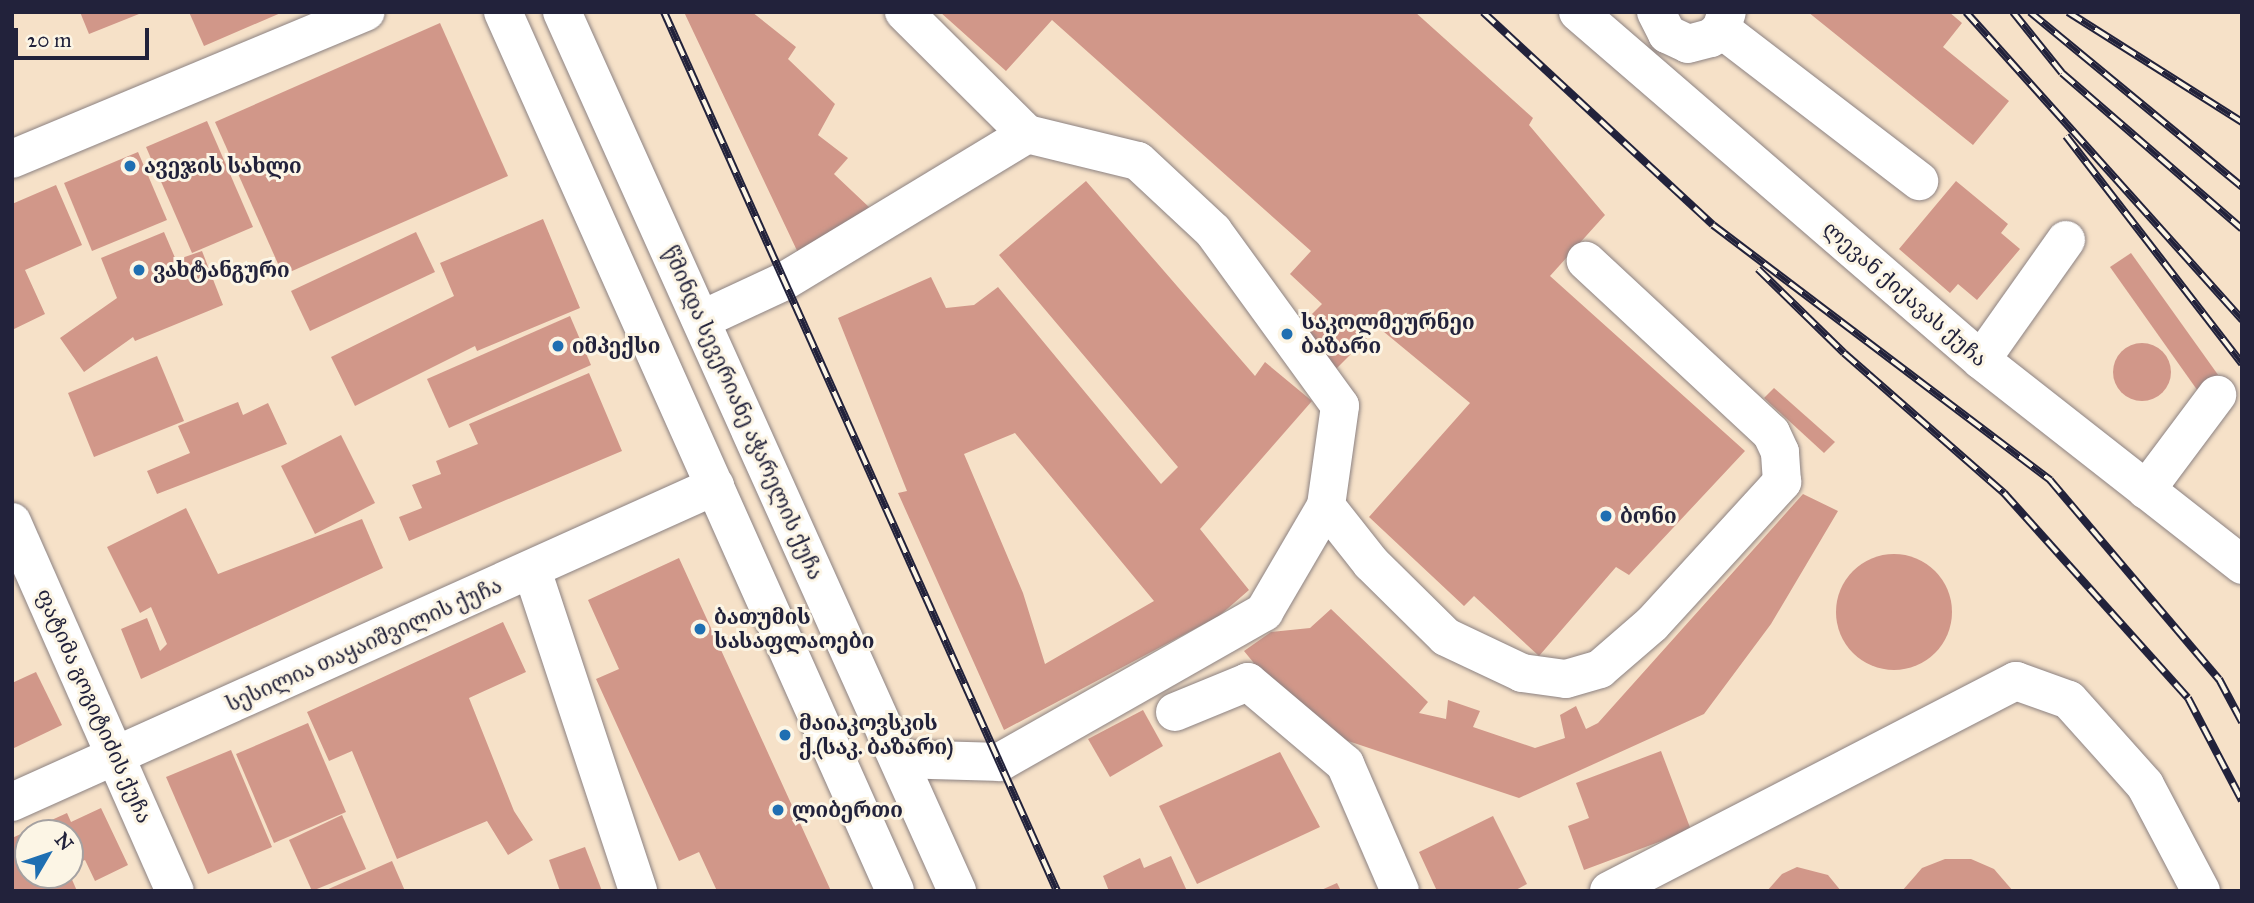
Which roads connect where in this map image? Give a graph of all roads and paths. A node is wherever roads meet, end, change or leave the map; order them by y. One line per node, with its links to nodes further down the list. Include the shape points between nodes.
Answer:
1 (366, 12): 9 (street)
2 (503, 12): 16 (street)
3 (562, 12): 13 (street, წმინდა სევერიანე აჭარელის ქუჩა)
4 (904, 12): 8 (street)
5 (1578, 12): 14 (street, ლევან ქიქავას ქუჩა)
6 (1656, 12): 7 (street, via 1667,34 1688,44 1711,38)
7 (1724, 21): 10 (street)
8 (1027, 134): 13 (street, via 783,282); 18 (street, via 1138,160 1213,231 1340,406)
9 (12, 159)
10 (1919, 181)
11 (2066, 240): 14 (street)
12 (1586, 261): 18 (street, via 1771,433 1780,452 1782,482 1652,624 1600,669 1566,679 1522,673 1446,637 1371,563)
13 (701, 320): 24 (street, წმინდა სევერიანე აჭარელის ქუჩა)
14 (1981, 360): 17 (street, ლევან ქიქავას ქუჩა)
15 (2217, 395): 17 (street)
16 (715, 486): 21 (street, სესილია თაყაიშვილის ქუჩა); 28 (street)
17 (2146, 490): 20 (street, ლევან ქიქავას ქუჩა)
18 (1326, 506): 24 (street, via 1264,612 1000,762)
19 (12, 522): 23 (street, ფატიმა გოგიტიძის ქუჩა)
20 (2242, 565)
21 (532, 570): 23 (street, სესილია თაყაიშვილის ქუჩა); 27 (street)
22 (1175, 712): 30 (street, via 1248,682 1345,764)
23 (116, 755): 25 (street, სესილია თაყაიშვილის ქუჩა); 26 (street, ფატიმა გოგიტიძის ქუჩა)
24 (899, 760): 29 (street, წმინდა სევერიანე აჭარელის ქუჩა)
25 (12, 802)
26 (175, 891)
27 (638, 891)
28 (895, 891)
29 (957, 891)
30 (1399, 891)
31 (1609, 891): 32 (street, via 2016,681 2069,700 2145,785)
32 (2201, 891)

